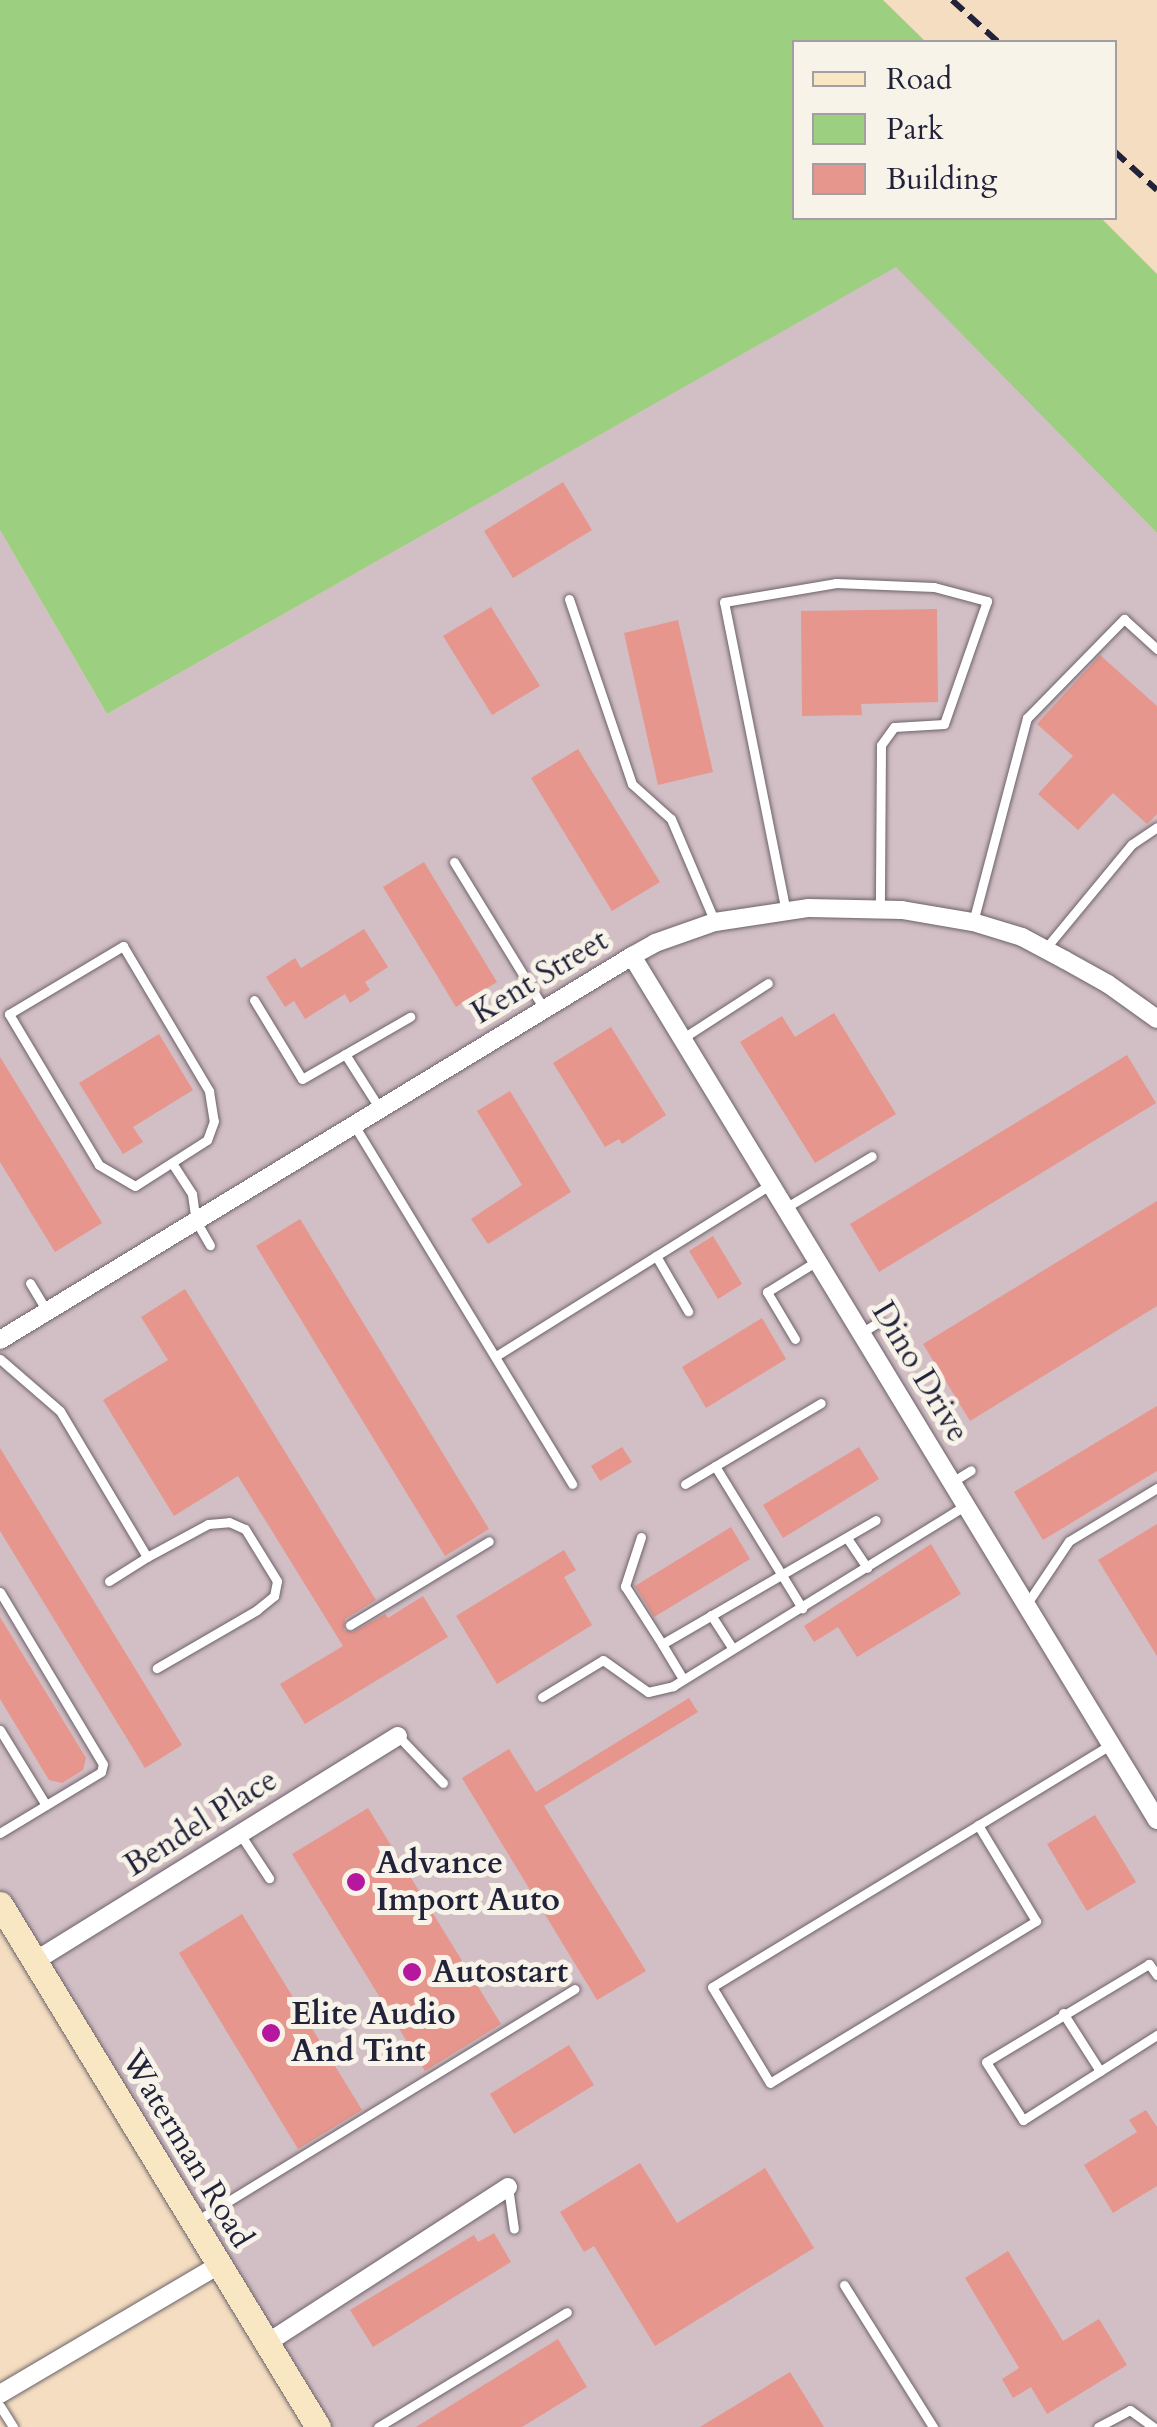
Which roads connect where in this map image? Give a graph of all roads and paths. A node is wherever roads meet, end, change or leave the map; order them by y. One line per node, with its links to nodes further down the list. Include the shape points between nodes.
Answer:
1 (569, 599): 8 (lane, via 632,784 671,819)
2 (1157, 633): 3 (lane)
3 (1153, 645): 9 (lane, via 1124,619 1028,718)
4 (1157, 828): 10 (lane, via 1132,844)
5 (454, 862): 14 (lane)
6 (880, 909): 7 (street, Kent Street); 7 (lane, via 881,746 894,727 944,724 987,601 934,587 836,583 724,602); 9 (street, Kent Street)
7 (786, 912): 8 (street, Kent Street)
8 (716, 922): 11 (street, Kent Street)
9 (973, 922): 10 (street, Kent Street)
10 (1045, 949): 16 (street, Kent Street)
11 (632, 956): 14 (street, Kent Street); 17 (street, Dino Drive)
12 (768, 983): 17 (lane)
13 (254, 1000): 18 (lane, via 302,1079)
14 (544, 1009): 19 (street, Kent Street)
15 (410, 1016): 18 (lane)
16 (1157, 1020)
17 (682, 1038): 23 (street, Dino Drive)
18 (345, 1054): 19 (lane)
19 (380, 1109): 20 (street, Kent Street)
20 (354, 1125): 25 (street, Kent Street); 36 (lane)
21 (872, 1156): 24 (lane)
22 (172, 1163): 22 (lane, via 135,1186 100,1165 9,1014 123,946 209,1092 214,1121 208,1140); 25 (lane, via 192,1194)
23 (770, 1185): 24 (street, Dino Drive); 27 (lane)
24 (784, 1208): 28 (street, Dino Drive)
25 (196, 1221): 26 (lane); 31 (street, Kent Street)
26 (210, 1245)
27 (656, 1256): 30 (lane); 36 (lane)
28 (817, 1261): 33 (street, Dino Drive); 34 (lane, via 767,1292)
29 (30, 1283): 31 (lane)
30 (688, 1310)
31 (47, 1311): 35 (street, Kent Street)
32 (880, 1322): 33 (lane)
33 (861, 1333): 41 (street, Dino Drive)
34 (795, 1339)
35 (0, 1340)
36 (496, 1356): 42 (lane)
37 (0, 1359): 50 (lane, via 60,1412)
38 (821, 1403): 39 (lane)
39 (715, 1466): 43 (lane); 52 (lane)
40 (971, 1470): 41 (lane)
41 (952, 1482): 45 (street, Dino Drive)
42 (572, 1484)
43 (685, 1484)
44 (1157, 1488): 55 (lane, via 1069,1542)
45 (966, 1504): 51 (lane); 55 (street, Dino Drive)
46 (876, 1520): 48 (lane)
47 (641, 1537): 59 (lane, via 625,1586)
48 (847, 1538): 51 (lane); 52 (lane)
49 (490, 1541): 58 (lane)
50 (147, 1557): 53 (lane); 61 (lane, via 208,1524 230,1522 245,1528 277,1580 274,1596 257,1610)
51 (866, 1568): 56 (lane)
52 (782, 1575): 56 (lane); 57 (lane)
53 (109, 1580)
54 (0, 1592): 68 (lane, via 103,1764 101,1772)
55 (1026, 1605): 66 (street, Dino Drive)
56 (802, 1608): 60 (lane)
57 (711, 1615): 59 (lane); 60 (lane)
58 (350, 1624)
59 (662, 1644): 62 (lane)
60 (733, 1649): 62 (lane)
61 (157, 1668)
62 (684, 1679): 63 (lane, via 648,1692 602,1660)
63 (542, 1697)
64 (0, 1730): 68 (lane)
65 (398, 1736): 67 (lane); 72 (street, Bendel Place)
66 (1111, 1744): 69 (street, Dino Drive); 70 (lane)
67 (444, 1783)
68 (46, 1805): 71 (lane)
69 (1157, 1820)
70 (978, 1825): 70 (lane, via 712,1987 770,2083 1036,1921)
71 (0, 1833)
72 (240, 1834): 73 (lane); 75 (street, Bendel Place)
73 (269, 1878)
74 (0, 1904): 75 (main road, Waterman Road)
75 (35, 1961): 82 (main road, Waterman Road)
76 (1157, 1975): 78 (lane, via 1149,1964)
77 (574, 1989): 82 (lane)
78 (1063, 2014): 80 (lane); 80 (lane, via 986,2062 1022,2120)
79 (1157, 2035): 80 (lane)
80 (1100, 2071)
81 (508, 2187): 83 (lane); 87 (street, via 334,2308)
82 (193, 2222): 84 (main road, Waterman Road)
83 (514, 2229)
84 (219, 2265): 87 (main road, Waterman Road); 88 (street)
85 (844, 2285): 93 (lane)
86 (566, 2312): 92 (lane)
87 (267, 2344): 91 (main road, Waterman Road)
88 (0, 2394)
89 (0, 2406): 90 (lane)
90 (13, 2427)
91 (318, 2427)
92 (378, 2427)
93 (933, 2427)
94 (1098, 2427): 95 (lane, via 1130,2410)
95 (1153, 2427)

